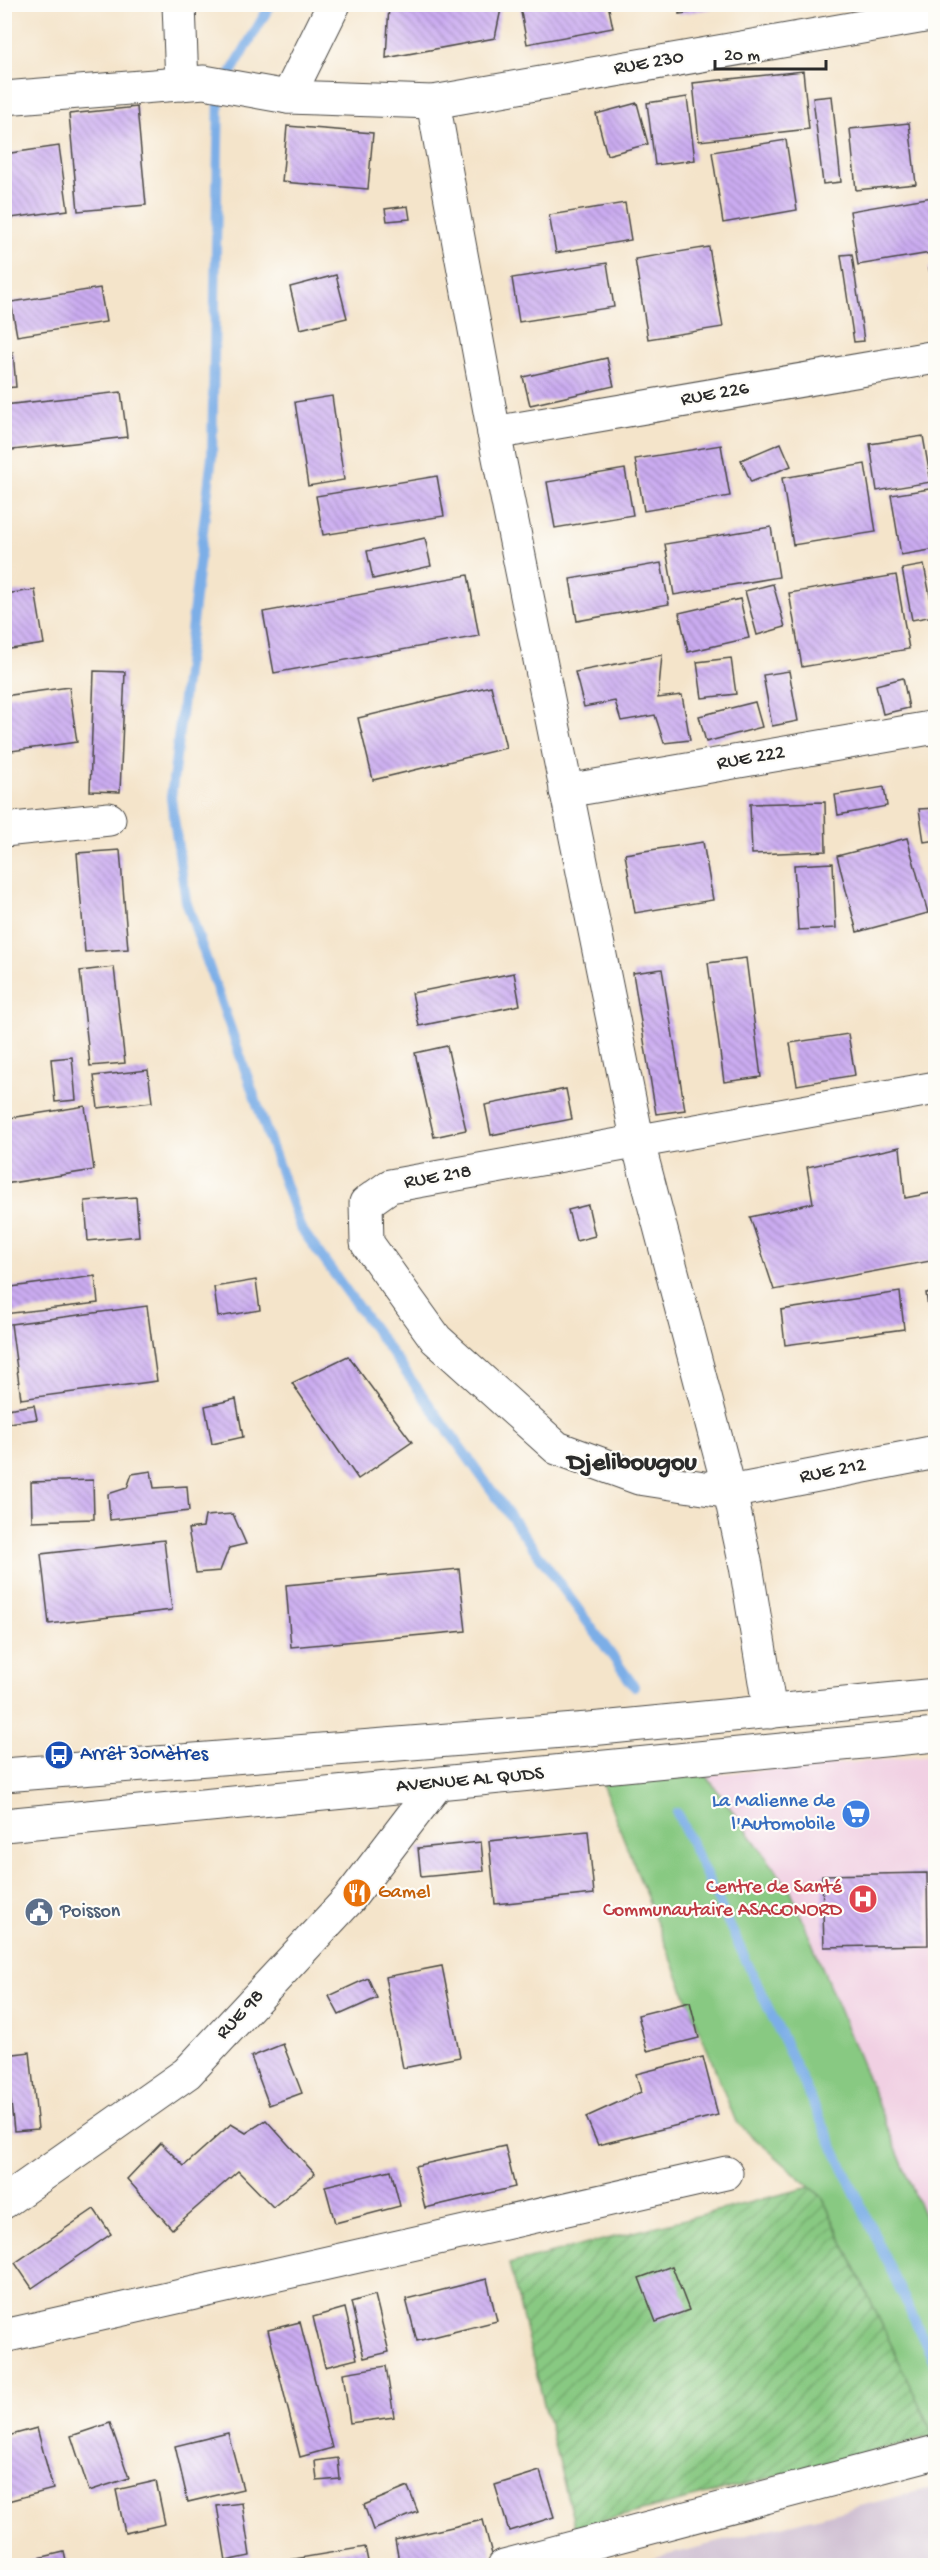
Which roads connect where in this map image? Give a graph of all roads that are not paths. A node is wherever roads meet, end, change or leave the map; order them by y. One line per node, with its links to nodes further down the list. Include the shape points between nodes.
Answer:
1 (179, 4): 4 (street)
2 (334, 4): 5 (street)
3 (936, 14): 7 (street, RUE 230)
4 (193, 83): 5 (street, RUE 230); 6 (street, RUE 230)
5 (288, 97): 7 (street, RUE 230)
6 (4, 98)
7 (434, 102): 9 (street)
8 (936, 357): 9 (street, RUE 226)
9 (494, 433): 11 (street)
10 (936, 727): 11 (street, RUE 222)
11 (566, 791): 15 (street)
12 (109, 819): 13 (street)
13 (4, 830)
14 (936, 1088): 15 (street, RUE 218)
15 (638, 1143): 17 (street); 17 (street, RUE 218, via 390,1186 366,1203 367,1243 436,1339 557,1448 639,1478)
16 (936, 1452): 17 (street, RUE 212)
17 (730, 1492): 19 (street)
18 (936, 1695): 19 (street)
19 (770, 1712): 21 (street)
20 (936, 1735): 22 (street, AVENUE AL QUDS)
21 (4, 1775)
22 (437, 1784): 23 (street, AVENUE AL QUDS); 25 (street, RUE 98, via 349,1899 187,2073)
23 (4, 1825)
24 (726, 2173): 26 (street)
25 (4, 2202)
26 (4, 2336)
27 (936, 2452): 28 (street)
28 (504, 2565)

